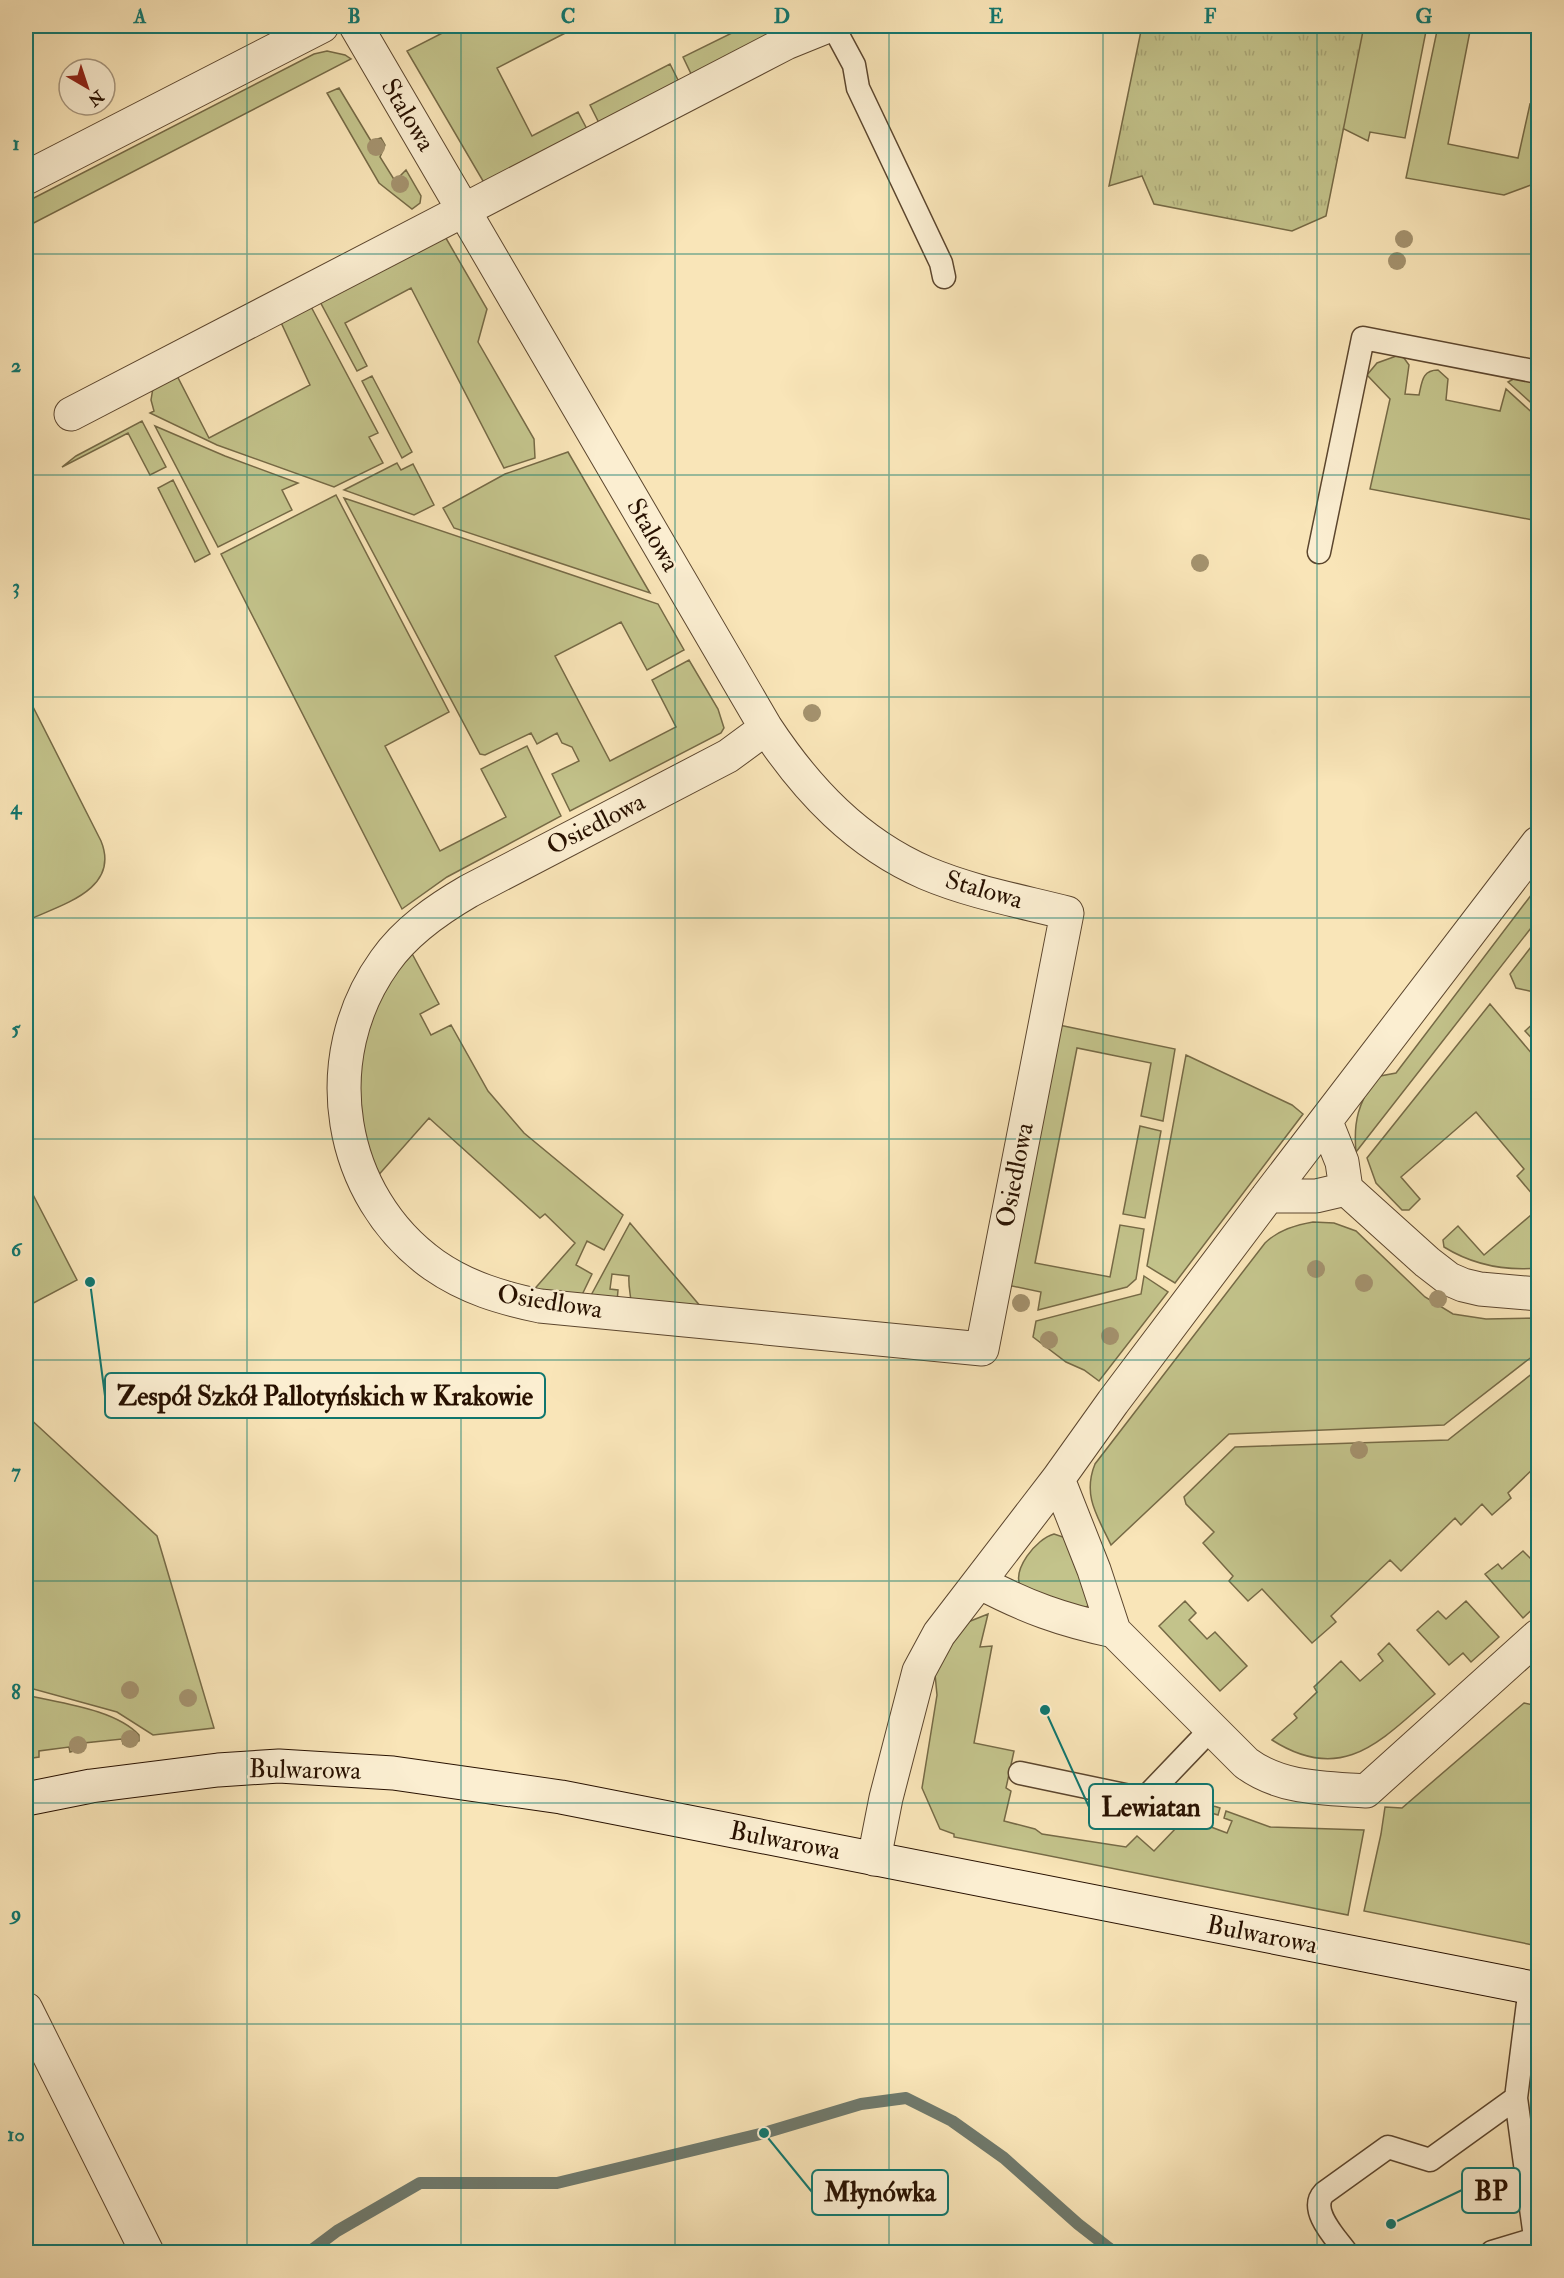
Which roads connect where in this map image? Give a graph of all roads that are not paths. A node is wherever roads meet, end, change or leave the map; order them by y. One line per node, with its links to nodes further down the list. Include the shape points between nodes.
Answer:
1 (322, 26): 5 (street)
2 (356, 26): 6 (street, Stalowa)
3 (828, 26): 6 (street, via 786,43)
4 (833, 26): 7 (lane, via 854,65 858,88 941,263)
5 (26, 178)
6 (464, 209): 9 (street); 11 (street, Stalowa)
7 (944, 277)
8 (1539, 372): 10 (lane, via 1363,338)
9 (71, 414)
10 (1319, 552)
11 (766, 728): 13 (street, Stalowa, via 825,804 898,860 963,886); 13 (street, Osiedlowa, via 728,756 451,901 408,934 370,985 350,1043 344,1086 347,1135 362,1176 386,1217 412,1247 448,1274 494,1296 540,1306 982,1349)
12 (1539, 843): 14 (street)
13 (1067, 913)
14 (1326, 1122): 15 (street, via 1342,1162); 16 (street)
15 (1346, 1189): 16 (street, via 1316,1196); 17 (street, via 1449,1279 1480,1289)
16 (1268, 1196): 18 (street)
17 (1539, 1294)
18 (1058, 1479): 19 (street); 20 (street)
19 (979, 1582): 20 (street, via 1071,1622); 25 (street, via 939,1634 919,1671)
20 (1114, 1631): 22 (street)
21 (1539, 1636): 22 (street, via 1366,1791 1306,1786 1272,1778 1246,1763)
22 (1211, 1729): 23 (lane, via 1144,1799)
23 (1020, 1773)
24 (26, 1799): 25 (street, Bulwarowa, via 218,1770 279,1766 341,1768 561,1797)
25 (874, 1859): 26 (street, Bulwarowa)
26 (1534, 1988): 28 (lane)
27 (26, 2009): 30 (street)
28 (1516, 2098): 29 (lane); 31 (lane, via 1430,2160 1388,2147 1324,2193 1319,2202 1320,2212)
29 (1536, 2246): 32 (lane)
30 (147, 2253)
31 (1346, 2253)
32 (1492, 2253)

